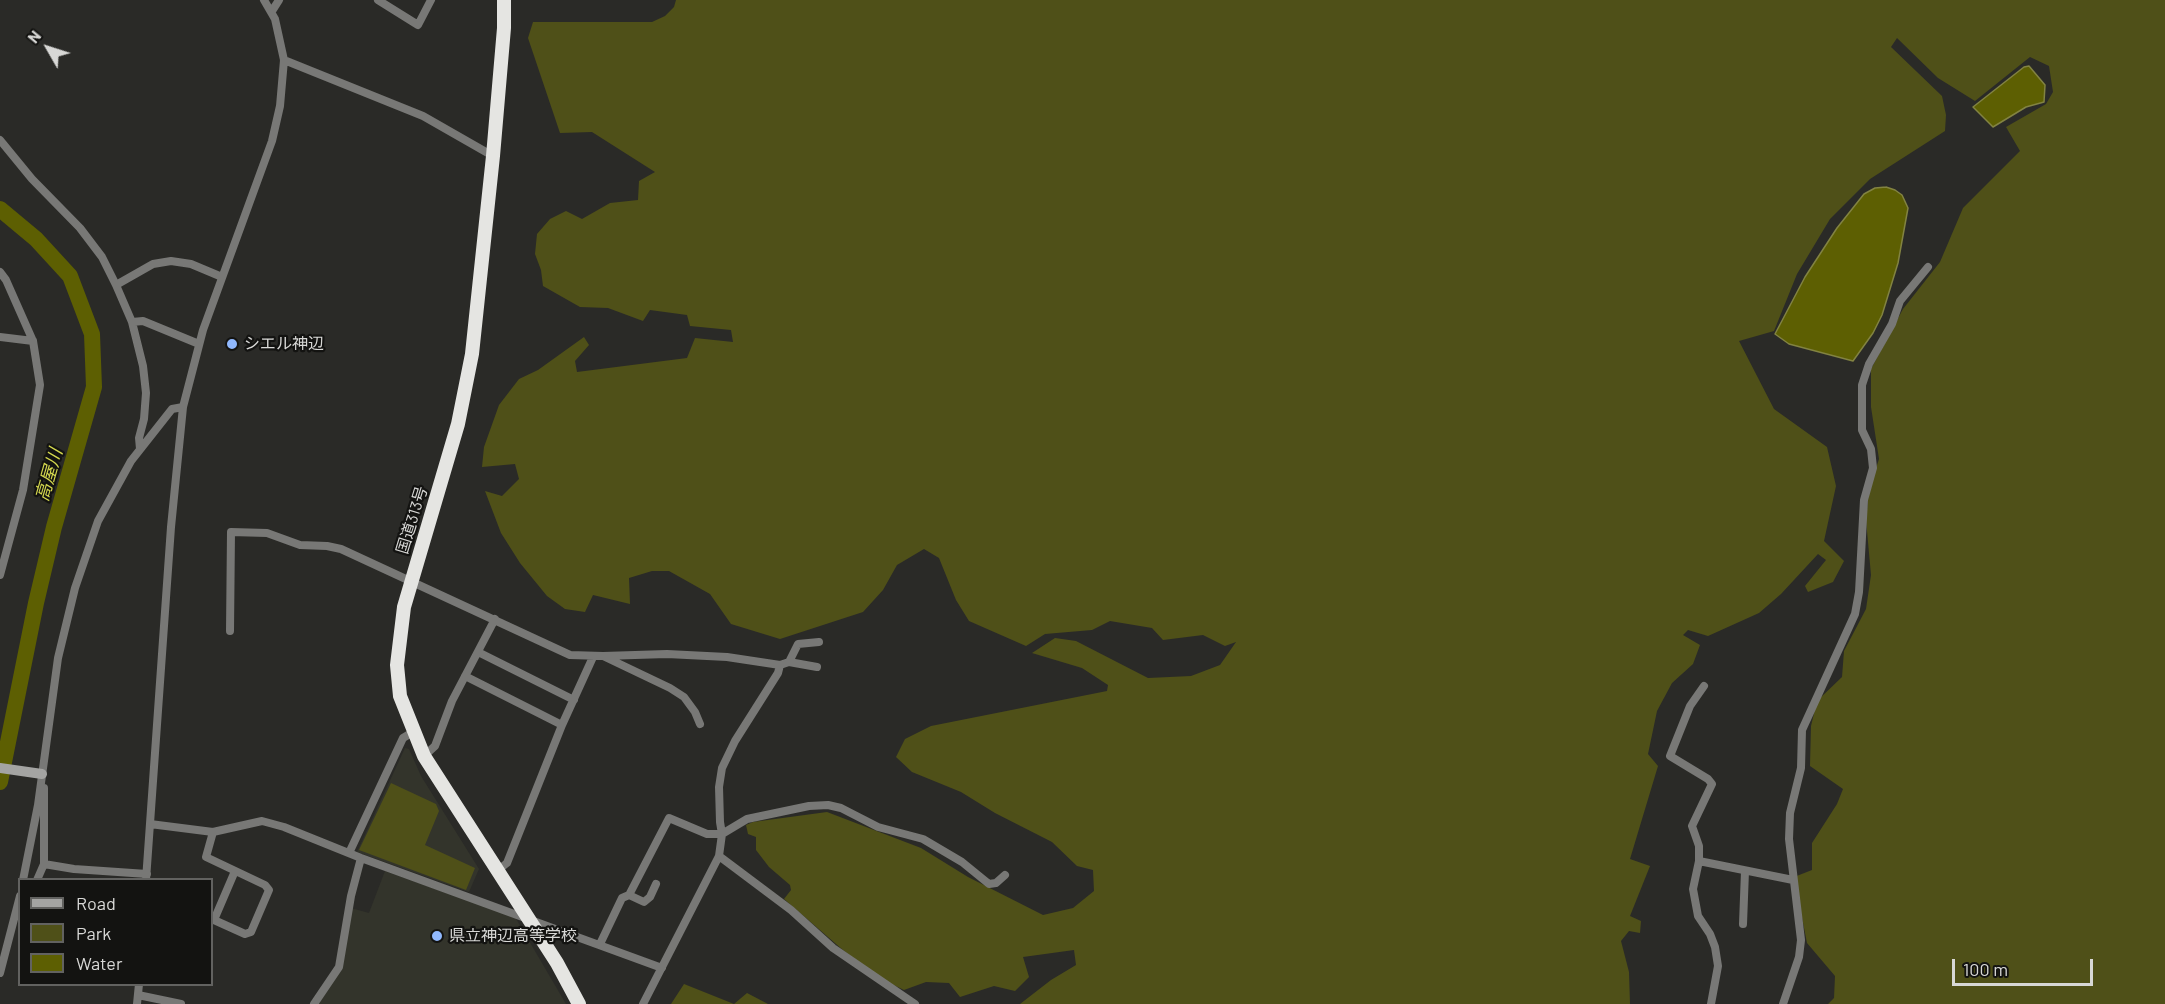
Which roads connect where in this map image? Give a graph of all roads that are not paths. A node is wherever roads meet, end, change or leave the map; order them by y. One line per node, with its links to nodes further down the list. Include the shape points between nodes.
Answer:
1 (264, 0): 6 (street)
2 (279, 0): 6 (street)
3 (431, 0): 5 (street, via 418,25)
4 (504, 0): 9 (highway, 国道313号)
5 (382, 1)
6 (272, 11): 7 (street)
7 (284, 60): 9 (street, via 423,116); 12 (street, via 272,141)
8 (0, 140): 13 (street, via 80,228 102,257)
9 (493, 156): 21 (highway, 国道313号, via 466,390)
10 (1929, 267): 55 (street, via 1900,301 1862,385 1862,430 1871,449 1873,468 1864,500 1859,592 1855,614 1802,730 1801,768 1790,813)
11 (0, 272): 16 (street)
12 (222, 277): 13 (street, via 171,261 153,264); 17 (street)
13 (116, 285): 14 (street)
14 (132, 322): 17 (street, via 143,321); 19 (street, via 146,393)
15 (0, 337): 16 (street)
16 (33, 341): 20 (street, via 40,385 23,490)
17 (200, 344): 18 (street)
18 (183, 406): 19 (street, via 172,410); 40 (street)
19 (140, 449): 39 (street, via 98,521 75,588 58,658)
20 (0, 575)
21 (410, 582): 22 (street); 23 (street, via 341,549 300,545 255,531 231,532); 36 (highway, 国道313号, via 397,665 400,696)
22 (495, 619): 25 (street); 27 (street, via 570,655)
23 (230, 631)
24 (819, 642): 28 (street, via 798,644)
25 (478, 652): 31 (street); 33 (street)
26 (603, 656): 27 (street); 29 (street, via 728,657); 34 (street, via 684,697)
27 (593, 657): 33 (street)
28 (789, 662): 29 (street); 30 (street)
29 (780, 665): 42 (street, via 722,768)
30 (818, 667)
31 (465, 676): 35 (street); 37 (street, via 435,746)
32 (1704, 686): 46 (street, via 1690,706 1670,756 1712,784 1692,826)
33 (574, 700): 35 (street)
34 (700, 724)
35 (562, 725): 49 (street, via 507,863)
36 (414, 732): 37 (highway, 国道313号); 43 (street, via 403,738)
37 (424, 756): 49 (highway, 国道313号)
38 (0, 768): 39 (street)
39 (41, 778): 47 (street); 53 (street)
40 (150, 824): 41 (street); 52 (street)
41 (213, 832): 43 (street, via 262,821); 48 (street, via 206,857)
42 (722, 834): 44 (street); 51 (street, via 747,819 828,805 885,830 923,839 989,884); 57 (street, via 707,834 669,818)
43 (349, 853): 45 (street)
44 (719, 856): 64 (street); 71 (street, via 791,910 833,948)
45 (361, 858): 59 (street); 68 (street, via 339,967)
46 (1699, 861): 50 (street); 72 (street, via 1693,889 1698,916 1710,934 1718,966)
47 (44, 864): 52 (street); 54 (street)
48 (235, 871): 48 (street, via 214,920 245,934 251,932 269,890)
49 (497, 871): 59 (highway, 国道313号)
50 (1745, 871): 55 (street); 60 (street)
51 (1005, 875)
52 (146, 877)
53 (23, 878)
54 (37, 878)
55 (1793, 880): 73 (street, via 1801,940)
56 (656, 884): 57 (street, via 644,902)
57 (629, 895): 63 (street, via 622,898)
58 (18, 904): 62 (street)
59 (527, 917): 63 (street); 69 (highway, 国道313号)
60 (1743, 924)
61 (18, 926): 62 (street)
62 (11, 933): 65 (street)
63 (600, 944): 64 (street)
64 (662, 968): 70 (street)
65 (0, 973)
66 (138, 1000): 67 (street)
67 (181, 1004)
68 (315, 1004)
69 (579, 1004)
70 (643, 1004)
71 (915, 1004)
72 (1712, 1004)
73 (1783, 1004)

